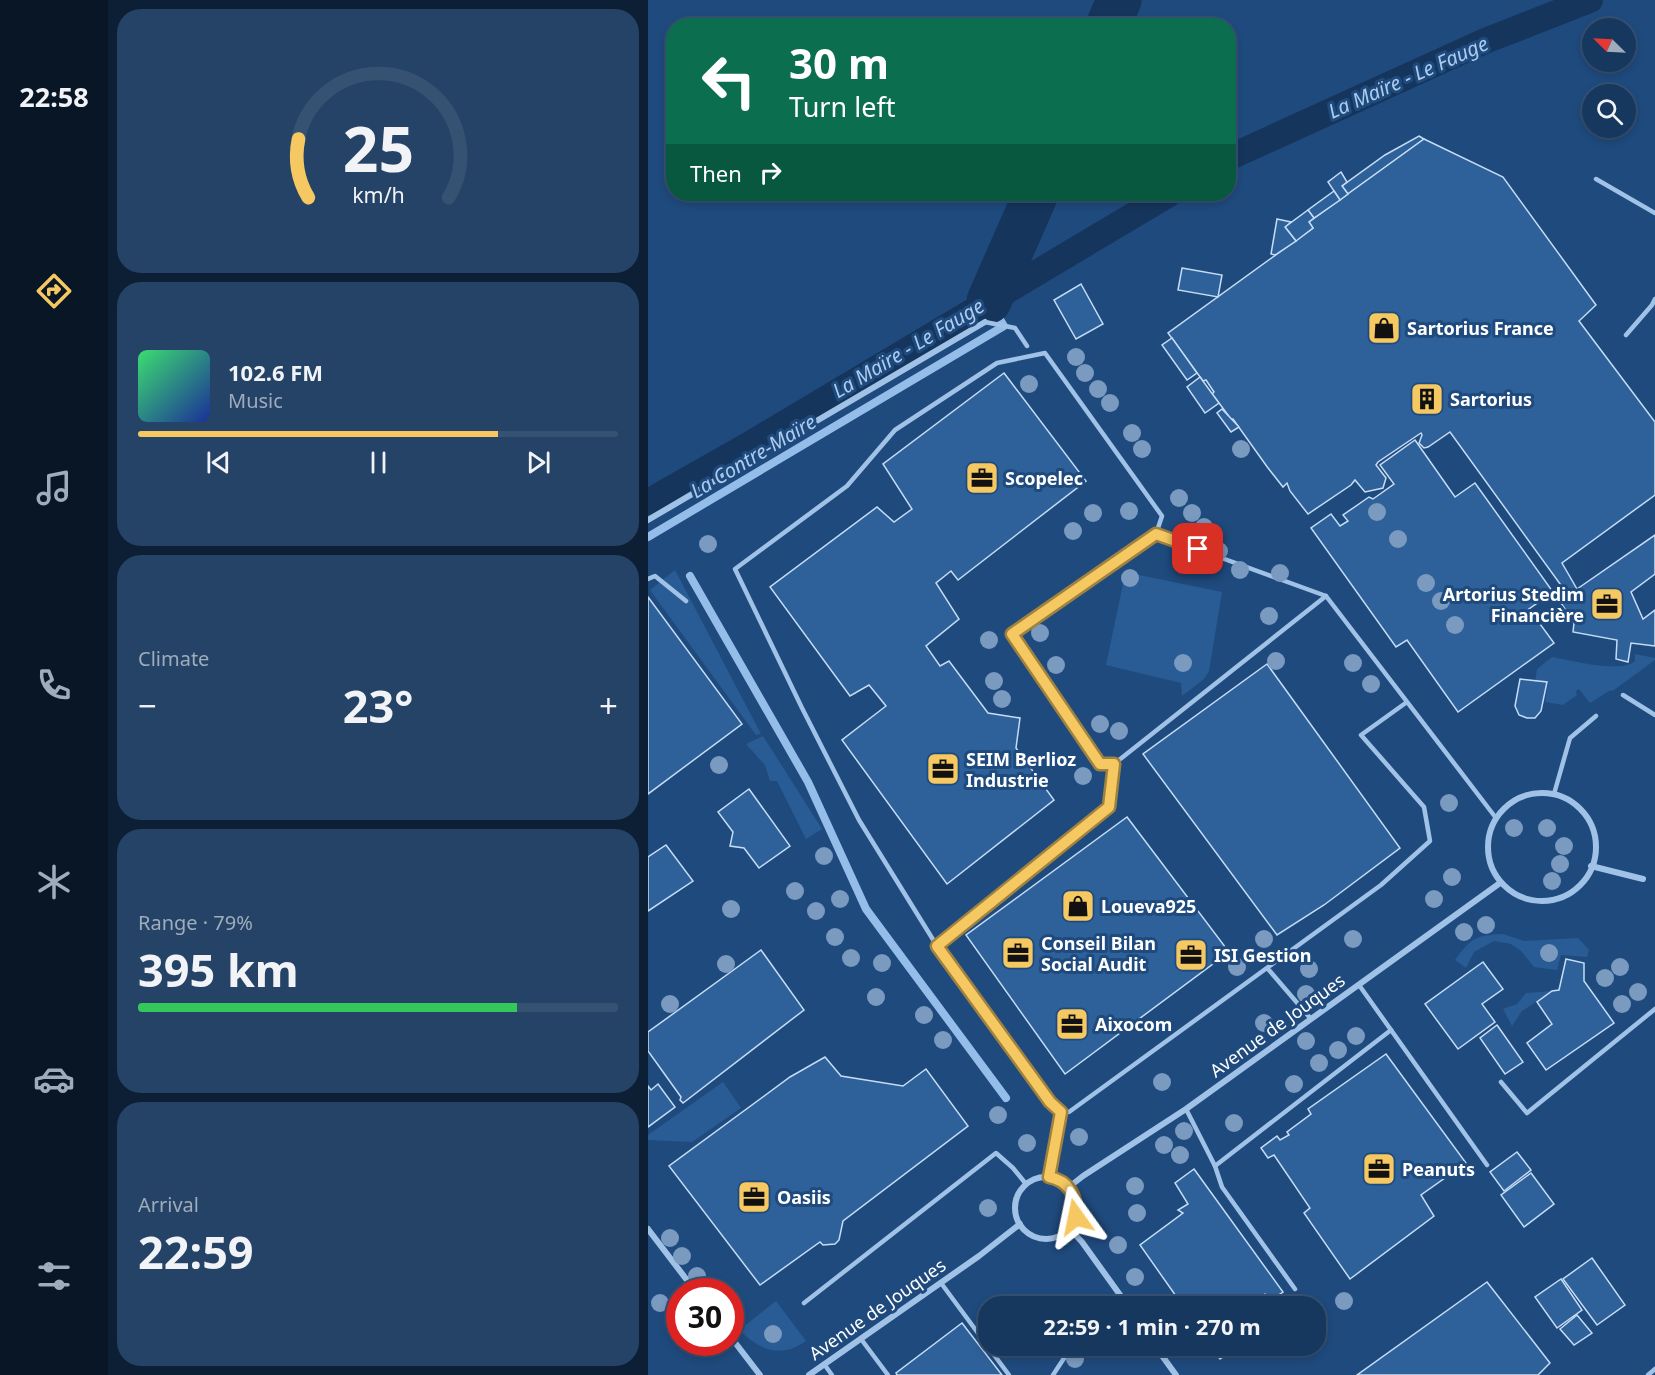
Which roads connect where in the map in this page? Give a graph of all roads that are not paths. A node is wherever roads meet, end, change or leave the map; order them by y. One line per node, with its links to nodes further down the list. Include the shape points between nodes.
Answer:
1 (1596, 179): 2 (lane)
2 (1655, 213)
3 (1655, 299): 5 (lane)
4 (985, 322): 6 (lane, via 1015,328); 7 (street)
5 (1626, 335)
6 (1027, 346)
7 (648, 520)
8 (1156, 534): 10 (lane); 16 (lane, via 1012,634 1100,764); 22 (lane, via 1162,516 1045,353 997,363 895,430 847,486 735,569 859,820)
9 (648, 579): 11 (lane, via 655,576)
10 (1326, 596): 13 (lane); 16 (lane)
11 (686, 601)
12 (1623, 695): 14 (lane)
13 (1407, 702): 18 (lane); 23 (lane, via 1361,735 1424,807 1430,841 1381,885)
14 (1655, 715)
15 (1596, 716): 17 (lane, via 1570,738)
16 (1114, 764): 22 (lane, via 1109,807)
17 (1554, 794): 18 (street, via 1534,793 1518,798); 19 (street, via 1575,804 1588,818 1596,849)
18 (1496, 818): 21 (street, via 1487,841 1490,867)
19 (1591, 866): 20 (street); 21 (street, via 1576,890 1547,902 1521,898)
20 (1643, 879)
21 (1500, 883): 24 (street, Avenue de Jouques)
22 (937, 946): 30 (lane)
23 (1268, 969): 26 (lane); 30 (lane, via 1077,1108)
24 (1359, 985): 26 (street, Avenue de Jouques); 27 (lane)
25 (1655, 1009): 28 (lane, via 1527,1113)
26 (1311, 1019): 29 (street, Avenue de Jouques)
27 (1391, 1030): 31 (lane); 32 (lane)
28 (1501, 1082)
29 (1186, 1109): 32 (lane); 35 (street, Avenue de Jouques)
30 (1061, 1112): 33 (lane)
31 (1487, 1165)
32 (1215, 1166): 41 (lane, via 1222,1187)
33 (1049, 1177): 34 (street); 35 (street)
34 (1026, 1184): 36 (street, via 1014,1210); 43 (lane, via 996,1153)
35 (1069, 1187): 37 (street, via 1077,1206)
36 (1020, 1224): 37 (street, via 1032,1236 1042,1239 1053,1238); 40 (street, Avenue de Jouques)
37 (1069, 1228): 42 (street)
38 (648, 1229): 39 (street)
39 (685, 1278)
40 (941, 1283): 44 (street, Avenue de Jouques); 54 (lane)
41 (1295, 1289)
42 (1119, 1296)
43 (804, 1303)
44 (861, 1339): 48 (street, Avenue de Jouques); 53 (lane)
45 (744, 1354): 50 (street)
46 (1065, 1356): 55 (lane)
47 (1162, 1356): 56 (street)
48 (824, 1364): 51 (street, Avenue de Jouques); 52 (lane)
49 (1655, 1369): 57 (lane)
50 (760, 1375)
51 (809, 1375)
52 (832, 1375)
53 (888, 1375)
54 (1009, 1375)
55 (1053, 1375)
56 (1176, 1375)
57 (1648, 1375)

